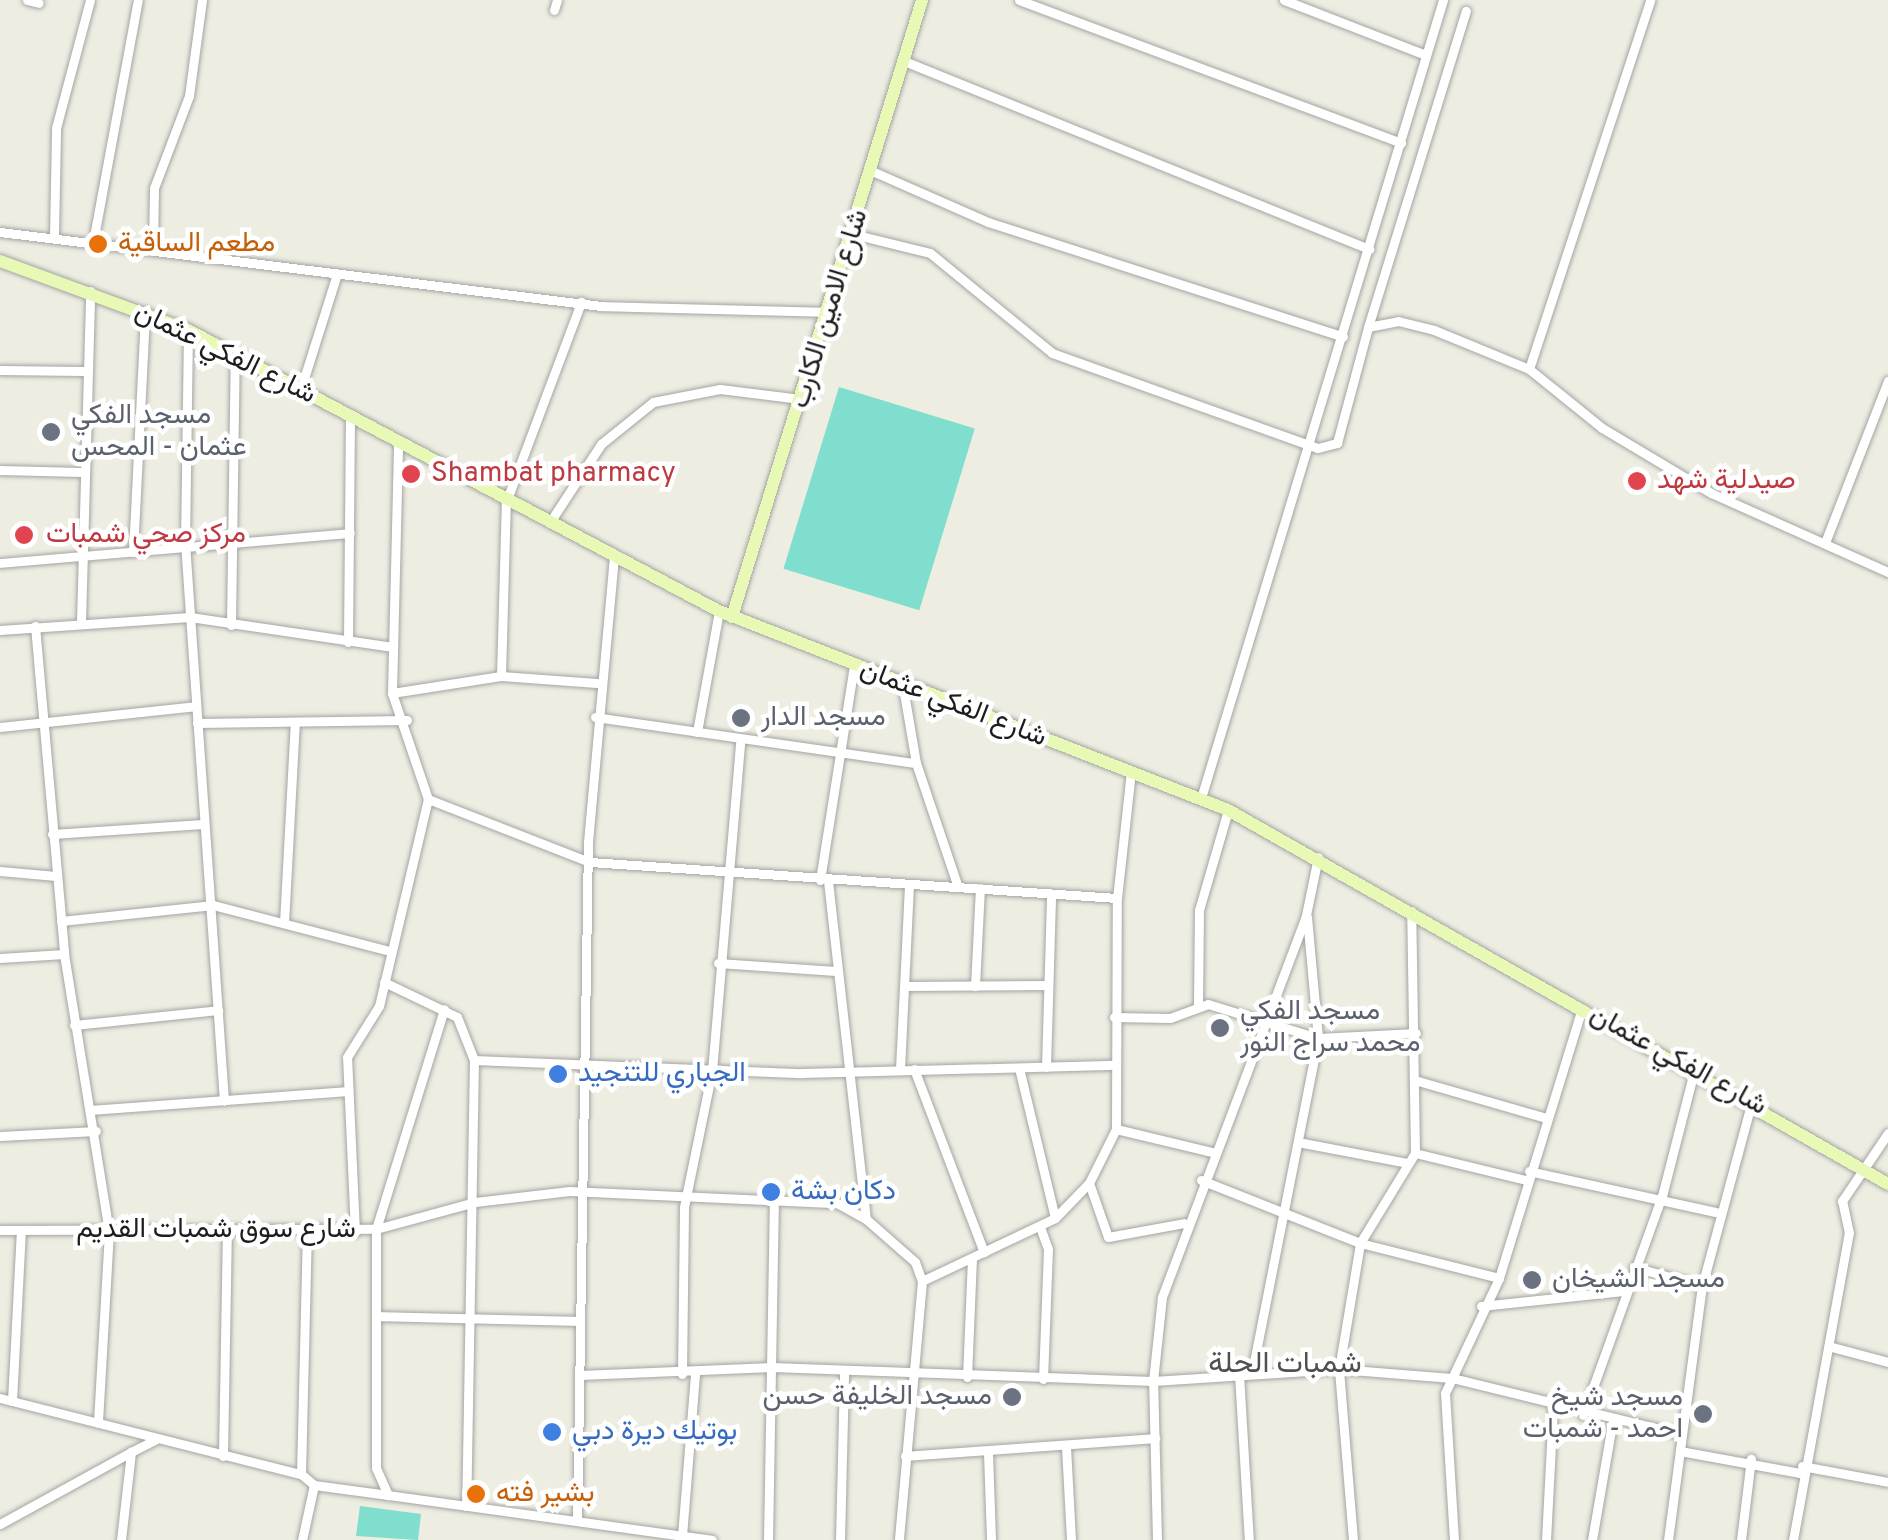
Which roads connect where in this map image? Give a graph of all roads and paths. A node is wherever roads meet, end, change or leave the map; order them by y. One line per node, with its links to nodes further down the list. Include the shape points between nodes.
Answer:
1 (27, 0): 10 (street)
2 (90, 0): 18 (street, via 56,128)
3 (138, 0): 19 (street)
4 (202, 0): 20 (street, via 189,96 154,188)
5 (922, 0): 13 (street, شارع الامين الكارب)
6 (1019, 0): 14 (street)
7 (1284, 0): 12 (street)
8 (1443, 0): 12 (street)
9 (1650, 0): 33 (street)
10 (39, 3)
11 (1466, 11): 28 (street)
12 (1426, 55): 14 (street)
13 (904, 60): 15 (street, شارع الامين الكارب); 21 (street)
14 (1401, 143): 21 (street)
15 (872, 171): 17 (street, شارع الامين الكارب); 30 (street, via 988,222)
16 (0, 232): 18 (street)
17 (853, 234): 27 (street, شارع الامين الكارب); 40 (street, via 930,253 1052,353)
18 (54, 236): 19 (street)
19 (93, 242): 20 (street)
20 (153, 247): 23 (street)
21 (1369, 249): 30 (street)
22 (0, 262): 24 (street, شارع الفكي عثمان)
23 (337, 274): 25 (street); 36 (street)
24 (90, 291): 26 (street, شارع الفكي عثمان); 34 (street)
25 (582, 302): 27 (street); 43 (street)
26 (145, 311): 29 (street, شارع الفكي عثمان); 49 (street)
27 (830, 312): 37 (street, شارع الامين الكارب)
28 (1368, 327): 33 (street, via 1398,321 1434,330); 40 (street, via 1337,443)
29 (188, 330): 31 (street, شارع الفكي عثمان); 48 (street)
30 (1344, 338): 40 (street)
31 (234, 353): 36 (street, شارع الفكي عثمان); 47 (street)
32 (0, 370): 34 (street)
33 (1529, 370): 46 (street, via 1652,460)
34 (83, 371): 42 (street)
35 (1888, 381): 46 (street)
36 (301, 388): 38 (street, شارع الفكي عثمان)
37 (803, 400): 44 (street, via 720,389 654,402 600,444); 54 (street, شارع الامين الكارب)
38 (350, 419): 39 (street, شارع الفكي عثمان); 45 (street)
39 (398, 444): 43 (street, شارع الفكي عثمان); 61 (street)
40 (1312, 445): 79 (street)
41 (0, 470): 42 (street)
42 (81, 472): 51 (street)
43 (506, 502): 44 (street, شارع الفكي عثمان); 63 (street)
44 (550, 522): 50 (street, شارع الفكي عثمان)
45 (350, 533): 47 (street); 60 (street)
46 (1826, 540): 53 (street)
47 (232, 541): 48 (street); 57 (street)
48 (185, 544): 49 (street); 55 (street)
49 (133, 552): 51 (street)
50 (614, 557): 54 (street, شارع الفكي عثمان); 64 (street)
51 (80, 558): 52 (street); 56 (street)
52 (0, 563)
53 (1888, 572)
54 (726, 614): 62 (street, شارع الفكي عثمان); 74 (street)
55 (190, 617): 56 (street); 57 (street); 67 (street)
56 (80, 622): 58 (street)
57 (231, 625): 60 (street)
58 (34, 626): 59 (street); 70 (street)
59 (0, 630)
60 (348, 642): 61 (street)
61 (393, 647): 66 (street)
62 (854, 666): 65 (street, شارع الفكي عثمان); 76 (street)
63 (502, 676): 64 (street); 66 (street)
64 (598, 683): 68 (street)
65 (903, 686): 77 (street); 78 (street, شارع الفكي عثمان)
66 (392, 693): 69 (street)
67 (195, 706): 70 (street); 72 (street)
68 (595, 718): 74 (street); 85 (street)
69 (406, 720): 71 (street); 80 (street)
70 (45, 722): 73 (street); 83 (street)
71 (295, 722): 72 (street); 99 (street)
72 (197, 723): 82 (street)
73 (0, 727)
74 (697, 732): 75 (street)
75 (740, 743): 76 (street); 87 (street)
76 (838, 754): 77 (street); 89 (street)
77 (916, 762): 91 (street)
78 (1131, 772): 79 (street, شارع الفكي عثمان); 94 (street)
79 (1201, 798): 81 (street, شارع الفكي عثمان)
80 (428, 799): 85 (street); 100 (street)
81 (1228, 810): 84 (street, شارع الفكي عثمان); 109 (street, via 1200,910)
82 (203, 824): 83 (street); 95 (street)
83 (52, 834): 88 (street)
84 (1318, 857): 96 (street, شارع الفكي عثمان); 97 (street)
85 (590, 862): 87 (street); 123 (street)
86 (0, 871): 88 (street)
87 (724, 872): 89 (street); 103 (street)
88 (56, 876): 98 (street)
89 (824, 881): 90 (street); 104 (street)
90 (909, 885): 91 (street); 106 (street)
91 (958, 887): 92 (street)
92 (980, 888): 93 (street); 107 (street)
93 (1052, 894): 94 (street); 108 (street)
94 (1117, 898): 113 (street)
95 (213, 906): 98 (street); 99 (street); 112 (street)
96 (1410, 909): 110 (street, شارع الفكي عثمان); 116 (street)
97 (1306, 915): 114 (street); 117 (street)
98 (61, 921): 101 (street)
99 (284, 923): 100 (street)
100 (386, 950): 105 (street)
101 (64, 954): 102 (street); 115 (street)
102 (0, 958)
103 (718, 963): 104 (street); 126 (street)
104 (836, 971): 127 (street)
105 (384, 982): 111 (street); 129 (street, via 371,1024 349,1048)
106 (905, 986): 107 (street); 124 (street)
107 (975, 986): 108 (street)
108 (1048, 986): 120 (street)
109 (1198, 1005): 113 (street, via 1170,1018); 114 (street)
110 (1582, 1007): 122 (street, شارع الفكي عثمان); 133 (street)
111 (444, 1009): 118 (street, via 464,1026); 158 (street)
112 (218, 1010): 115 (street); 130 (street)
113 (1114, 1017): 119 (street)
114 (1263, 1020): 117 (street); 139 (street)
115 (74, 1025): 132 (street)
116 (1416, 1033): 117 (street); 128 (street)
117 (1318, 1038): 138 (street)
118 (474, 1060): 123 (street); 151 (street)
119 (1116, 1065): 120 (street); 134 (street)
120 (1046, 1067): 121 (street)
121 (1019, 1068): 125 (street); 154 (street)
122 (1694, 1068): 131 (street, شارع الفكي عثمان); 149 (street)
123 (584, 1069): 126 (street); 147 (street)
124 (900, 1069): 125 (street); 127 (street)
125 (914, 1069): 166 (street)
126 (712, 1070): 127 (street); 148 (street)
127 (846, 1070): 155 (street)
128 (1418, 1081): 133 (street); 140 (street)
129 (347, 1091): 130 (street); 163 (street)
130 (224, 1101): 132 (street)
131 (1752, 1101): 142 (street, شارع الفكي عثمان); 153 (street)
132 (90, 1110): 135 (street)
133 (1546, 1118): 143 (street)
134 (1116, 1129): 139 (street); 145 (street)
135 (96, 1131): 137 (street); 161 (street)
136 (1888, 1133): 142 (street)
137 (0, 1136)
138 (1303, 1143): 141 (street); 152 (street)
139 (1212, 1152): 144 (street)
140 (1415, 1153): 141 (street); 143 (street)
141 (1408, 1163): 165 (street)
142 (1864, 1171): 146 (street, شارع الفكي عثمان); 177 (street, via 1842,1201 1850,1233)
143 (1527, 1175): 149 (street); 169 (street)
144 (1201, 1180): 152 (street); 156 (street)
145 (1089, 1183): 154 (street); 156 (street, via 1108,1237)
146 (1888, 1184)
147 (580, 1190): 148 (street); 151 (street); 176 (street)
148 (692, 1195): 150 (street); 183 (street, via 684,1207)
149 (1662, 1196): 153 (street); 168 (street)
150 (774, 1200): 155 (street, via 837,1203); 179 (street)
151 (475, 1202): 158 (street); 175 (street)
152 (1284, 1212): 165 (street); 181 (street)
153 (1716, 1212): 171 (street)
154 (1054, 1218): 157 (street)
155 (866, 1219): 170 (street)
156 (1184, 1223): 191 (street, via 1162,1298)
157 (1040, 1226): 166 (street); 190 (street, via 1048,1249)
158 (376, 1229): 163 (street, شارع سوق شمبات القديم); 174 (street, شارع سوق شمبات القديم)
159 (0, 1230): 160 (street, شارع سوق شمبات القديم)
160 (21, 1230): 161 (street, شارع سوق شمبات القديم); 193 (street)
161 (109, 1231): 162 (street, شارع سوق شمبات القديم); 196 (street)
162 (228, 1232): 164 (street, شارع سوق شمبات القديم); 205 (street)
163 (355, 1232): 164 (street, شارع سوق شمبات القديم)
164 (306, 1233): 209 (street)
165 (1360, 1242): 169 (street); 180 (street)
166 (984, 1252): 167 (street)
167 (972, 1258): 170 (street); 188 (street)
168 (1634, 1268): 171 (street); 172 (street)
169 (1499, 1278): 173 (street)
170 (922, 1282): 187 (street)
171 (1702, 1286): 198 (street)
172 (1623, 1291): 173 (street); 195 (street)
173 (1481, 1306): 189 (street)
174 (377, 1316): 175 (street); 212 (street, شارع سوق شمبات القديم, via 376,1468)
175 (475, 1320): 176 (street); 213 (street)
176 (576, 1322): 186 (street)
177 (1832, 1347): 178 (street); 208 (street)
178 (1888, 1362)
179 (772, 1367): 182 (street); 184 (street); 221 (street)
180 (1340, 1369): 181 (street); 189 (street); 228 (street)
181 (1252, 1372): 185 (street)
182 (844, 1373): 187 (street); 222 (street)
183 (682, 1374): 184 (street); 186 (street)
184 (694, 1374): 217 (street)
185 (1239, 1374): 191 (street); 227 (street)
186 (580, 1375): 214 (street)
187 (912, 1376): 188 (street); 206 (street)
188 (967, 1377): 190 (street)
189 (1452, 1378): 194 (street); 229 (street, via 1445,1394)
190 (1043, 1379): 191 (street)
191 (1153, 1381): 199 (street)
192 (0, 1398): 193 (street)
193 (12, 1401): 196 (street)
194 (1553, 1406): 195 (street); 230 (street)
195 (1583, 1416): 197 (street)
196 (98, 1423): 200 (street)
197 (1612, 1424): 198 (street); 231 (street)
198 (1680, 1434): 202 (street)
199 (1155, 1438): 201 (street); 226 (street)
200 (155, 1440): 203 (street); 205 (street)
201 (1066, 1447): 204 (street); 225 (street)
202 (1680, 1451): 207 (street); 232 (street)
203 (130, 1452): 215 (street); 218 (street)
204 (988, 1452): 206 (street); 224 (street)
205 (223, 1456): 209 (street)
206 (906, 1456): 223 (street)
207 (1751, 1459): 208 (street); 233 (street)
208 (1801, 1470): 210 (street); 234 (street)
209 (302, 1474): 211 (street)
210 (1888, 1482)
211 (314, 1485): 212 (street); 219 (street)
212 (388, 1495): 213 (street)
213 (466, 1506): 214 (street)
214 (577, 1520): 216 (street)
215 (0, 1524)
216 (646, 1536): 217 (street)
217 (682, 1536): 220 (street)
218 (121, 1540)
219 (302, 1540)
220 (712, 1540)
221 (768, 1540)
222 (840, 1540)
223 (899, 1540)
224 (991, 1540)
225 (1071, 1540)
226 (1157, 1540)
227 (1249, 1540)
228 (1354, 1540)
229 (1454, 1540)
230 (1546, 1540)
231 (1592, 1540)
232 (1668, 1540)
233 (1741, 1540)
234 (1792, 1540)

